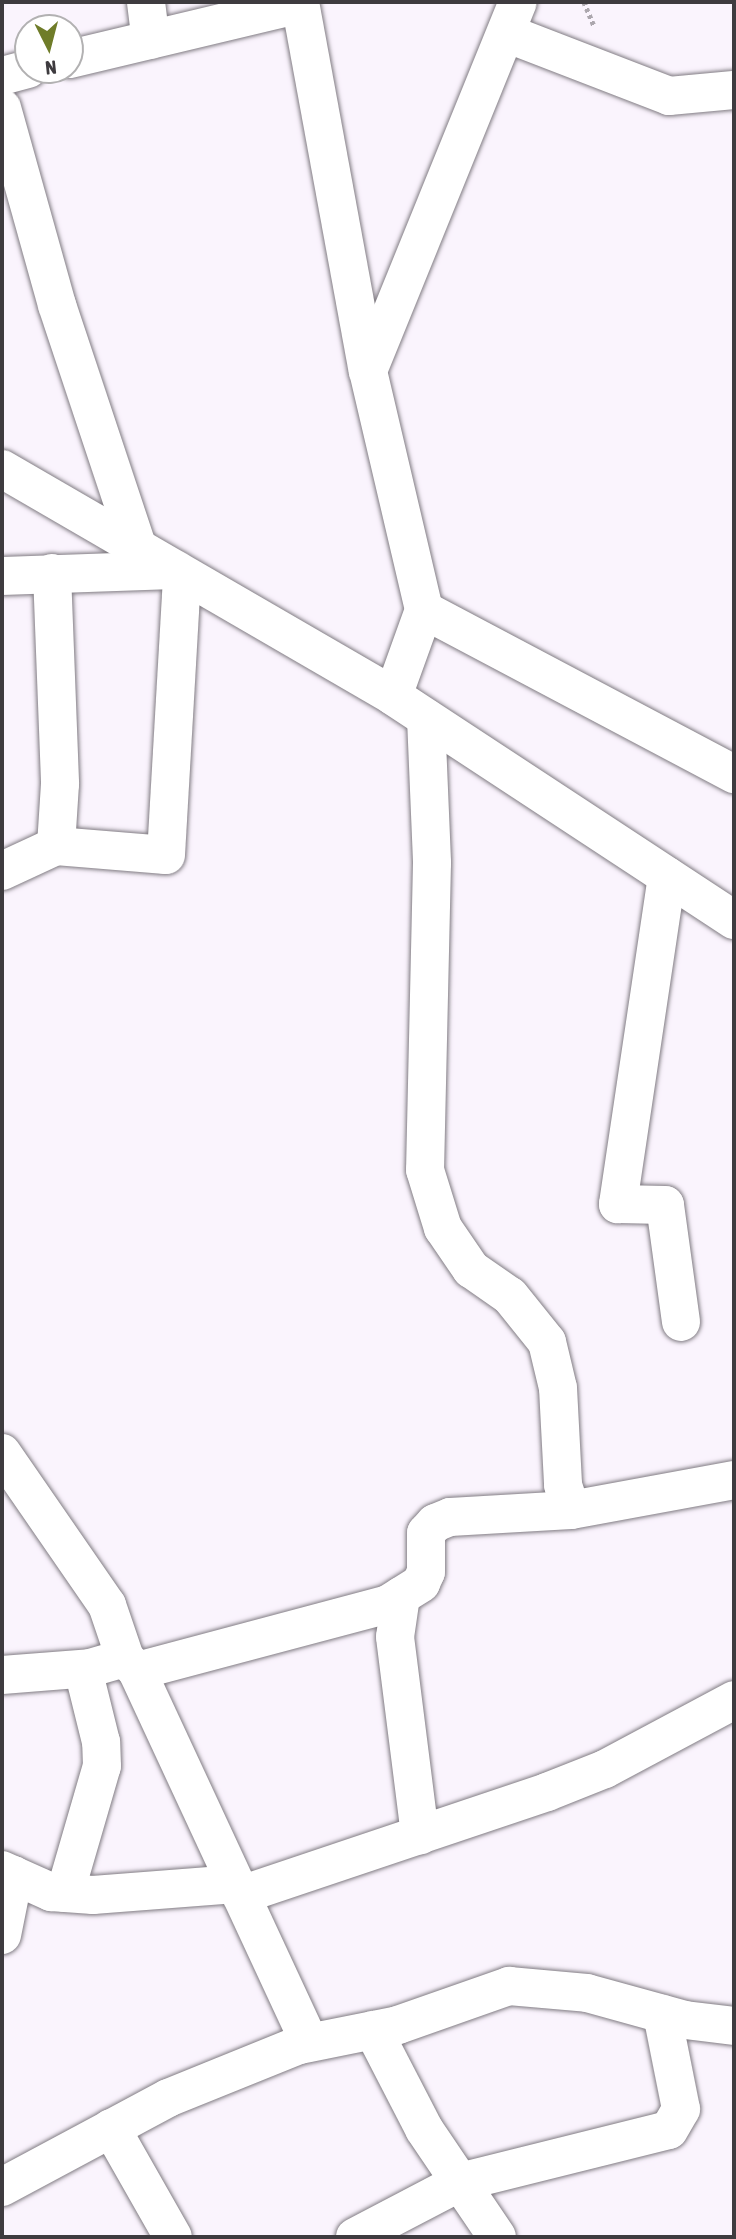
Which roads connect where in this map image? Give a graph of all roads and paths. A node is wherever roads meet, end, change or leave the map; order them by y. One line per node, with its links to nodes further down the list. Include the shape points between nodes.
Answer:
1 (146, 2): 6 (street)
2 (583, 2): 5 (path, via 589,21)
3 (300, 3): 6 (street); 10 (street)
4 (512, 17): 8 (street, via 669,96); 10 (street)
5 (603, 36)
6 (151, 40): 7 (street)
7 (84, 56)
8 (734, 90)
9 (2, 108): 12 (street, via 57,305)
10 (368, 371): 16 (street)
11 (2, 470): 12 (street)
12 (138, 548): 13 (street)
13 (179, 572): 14 (street); 17 (street); 20 (street, via 166,855)
14 (51, 573): 15 (street); 20 (street, via 60,784)
15 (2, 576)
16 (424, 610): 17 (street); 19 (street)
17 (393, 696): 18 (street)
18 (426, 718): 22 (street); 27 (street, via 432,863 425,1170 443,1228 471,1269 510,1296 547,1342 558,1388 563,1485)
19 (734, 774)
20 (56, 846): 21 (street)
21 (2, 871)
22 (667, 876): 23 (street); 24 (street, via 618,1204 665,1205)
23 (734, 920)
24 (681, 1322)
25 (2, 1453): 29 (street, via 107,1605)
26 (734, 1479): 27 (street)
27 (570, 1510): 28 (street, via 473,1514 435,1523 425,1533 426,1572 421,1583)
28 (401, 1596): 29 (street, via 388,1604); 33 (street, via 395,1637)
29 (131, 1665): 30 (street); 35 (street)
30 (83, 1669): 31 (street); 36 (street, via 101,1741 102,1766)
31 (2, 1675)
32 (734, 1700): 33 (street, via 605,1769)
33 (419, 1835): 35 (street)
34 (8, 1873): 36 (street); 37 (street)
35 (238, 1890): 36 (street); 42 (street)
36 (65, 1894)
37 (2, 1935)
38 (734, 1999): 39 (street)
39 (673, 2017): 40 (street); 41 (street, via 587,1993 509,1986); 44 (street, via 681,2109 669,2130)
40 (734, 2026)
41 (373, 2030): 42 (street); 44 (street, via 424,2129)
42 (310, 2042): 43 (street, via 168,2098)
43 (111, 2128): 45 (street); 46 (street)
44 (460, 2182): 47 (street); 48 (street)
45 (2, 2187)
46 (173, 2237)
47 (355, 2237)
48 (497, 2237)

